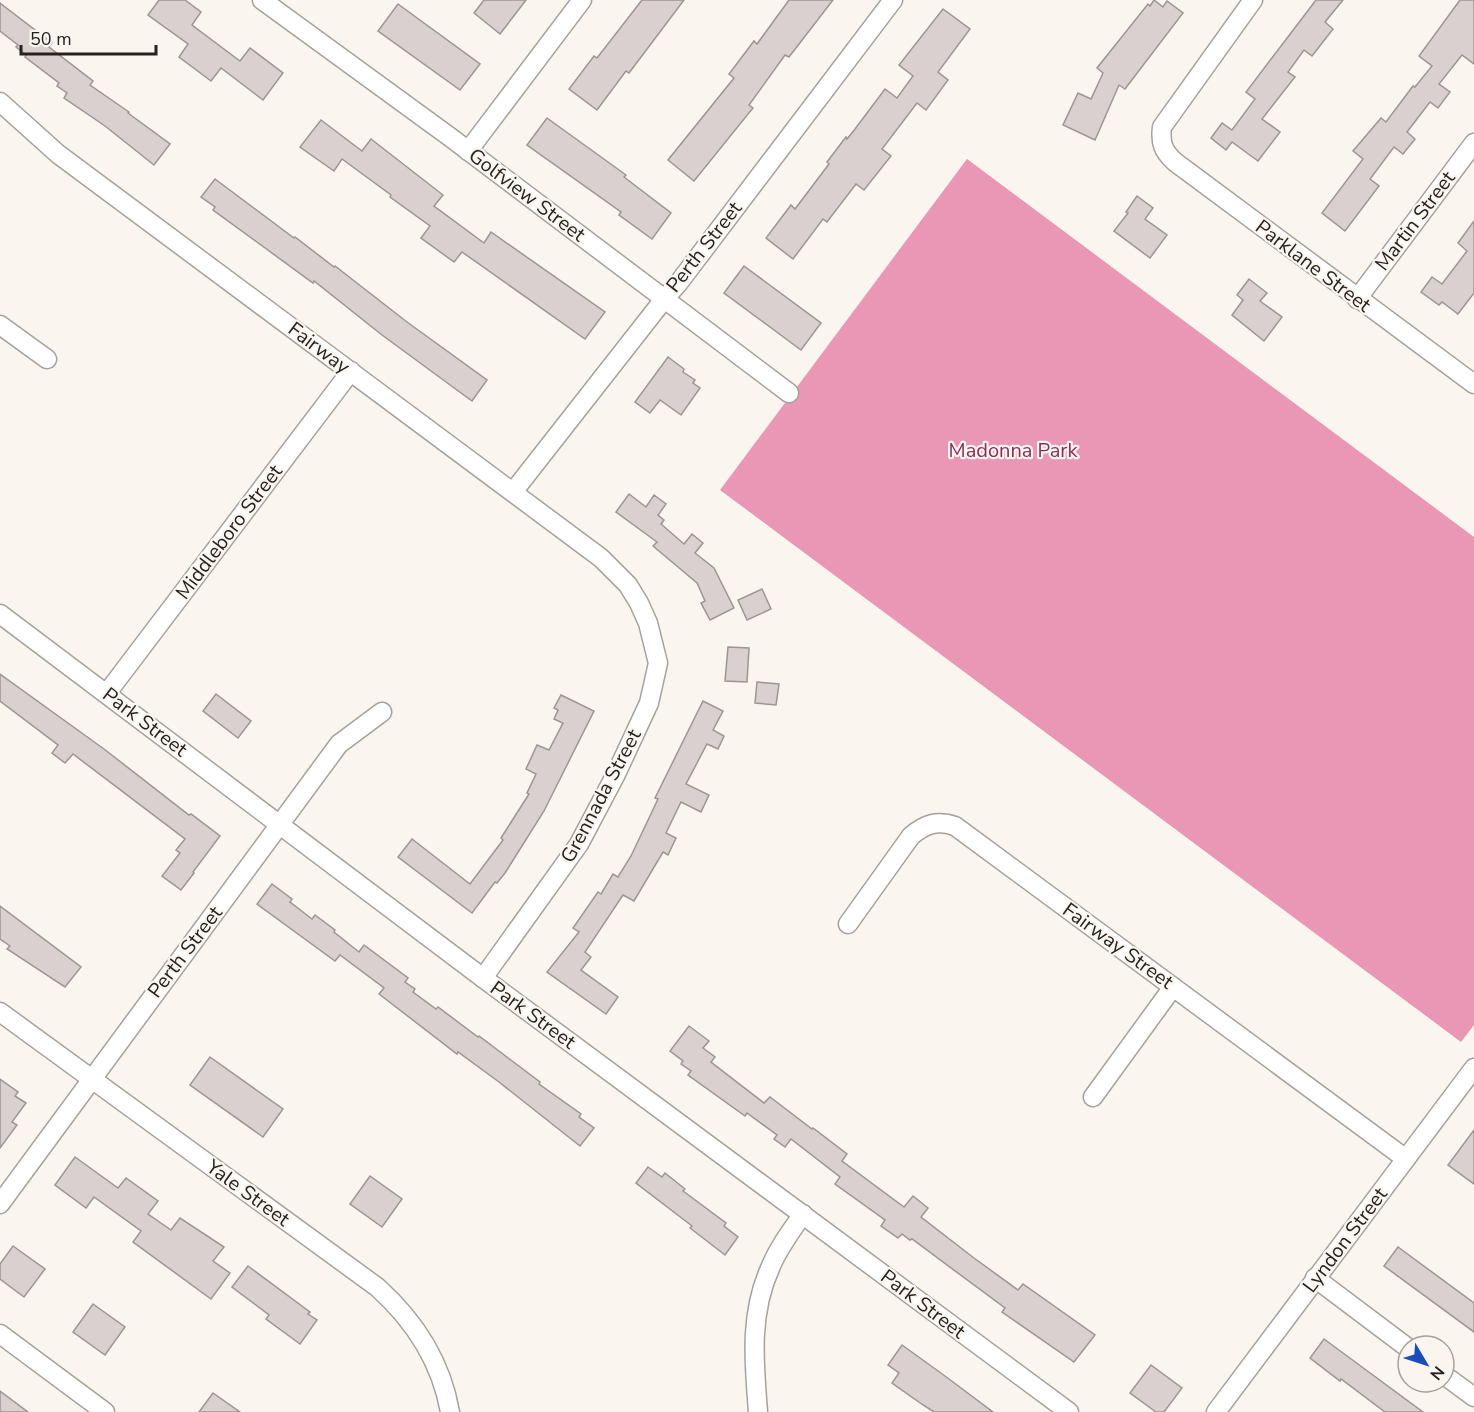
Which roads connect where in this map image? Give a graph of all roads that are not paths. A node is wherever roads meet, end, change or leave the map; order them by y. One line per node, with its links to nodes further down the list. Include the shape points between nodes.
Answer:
1 (582, 0): 7 (street)
2 (892, 0): 8 (street, Perth Street)
3 (1253, 0): 9 (street, Parklane Street, via 1168,116 1160,139 1175,162)
4 (268, 2): 7 (street, Golfview Street)
5 (0, 102): 12 (street, Fairway, via 58,154)
6 (1474, 143): 9 (street, Martin Street)
7 (468, 151): 8 (street, Golfview Street)
8 (665, 298): 14 (street, Golfview Street); 15 (street, Perth Street)
9 (1357, 299): 13 (street, Parklane Street)
10 (0, 325): 11 (street)
11 (47, 359)
12 (351, 371): 15 (street, Fairway); 18 (street, Middleboro Street)
13 (1474, 384)
14 (789, 393)
15 (513, 492): 16 (street, Fairway, via 601,558)
16 (635, 596): 22 (street, Grennada Street, via 648,623 658,663 649,703 579,844)
17 (0, 614): 18 (street, Park Street)
18 (107, 693): 20 (street, Park Street)
19 (382, 712): 20 (street, Perth Street, via 339,744)
20 (280, 825): 22 (street, Park Street); 26 (street, Perth Street)
21 (848, 924): 23 (street, Fairway Street, via 911,836 930,824 946,823)
22 (483, 978): 30 (street, Park Street)
23 (1173, 987): 27 (street); 28 (street, Fairway Street)
24 (0, 1012): 26 (street, Yale Street)
25 (1474, 1068): 28 (street, Lyndon Street)
26 (91, 1080): 29 (street, Perth Street); 37 (street, Yale Street, via 392,1300 415,1327 433,1358)
27 (1093, 1096)
28 (1406, 1159): 31 (street, Lyndon Street)
29 (0, 1203)
30 (803, 1215): 38 (street, via 771,1265 760,1295 753,1353); 39 (street, Park Street)
31 (1316, 1278): 33 (street); 40 (street, Lyndon Street)
32 (0, 1334): 36 (street)
33 (1396, 1339)
34 (1456, 1384): 35 (street)
35 (1474, 1397)
36 (105, 1412)
37 (450, 1412)
38 (758, 1412)
39 (1069, 1412)
40 (1216, 1412)

